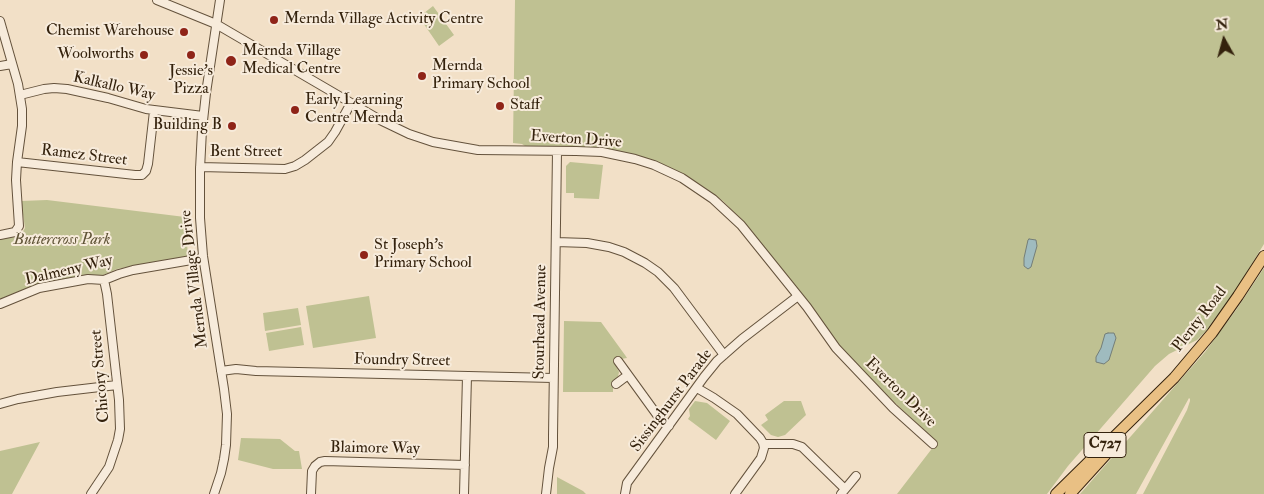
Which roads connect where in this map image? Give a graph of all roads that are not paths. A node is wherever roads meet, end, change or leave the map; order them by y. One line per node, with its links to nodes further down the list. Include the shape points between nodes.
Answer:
1 (157, 0): 4 (street, Everton Drive)
2 (220, 0): 4 (street, Mernda Village Drive)
3 (0, 21): 5 (street)
4 (216, 24): 8 (street, Everton Drive); 10 (street, Mernda Village Drive)
5 (12, 64): 6 (street); 7 (street)
6 (0, 66)
7 (20, 95): 9 (street, Kalkallo Way, via 54,88); 12 (street, via 22,126)
8 (351, 103): 11 (street, Everton Drive, via 397,128 433,142 478,150); 13 (street, Bent Street, via 328,142 295,166 285,169)
9 (154, 111): 10 (street, Kalkallo Way); 12 (street, Ramez Street, via 148,164 142,175)
10 (203, 116): 13 (street, Mernda Village Drive)
11 (557, 151): 15 (street, Stourhead Avenue); 19 (street, Everton Drive, via 617,155 654,165 689,182 713,198 741,225)
12 (17, 162): 14 (street, via 19,226 15,232)
13 (200, 167): 17 (street, Mernda Village Drive)
14 (0, 235)
15 (556, 242): 21 (street, via 609,247 646,263 674,288); 26 (street, Stourhead Avenue)
16 (1264, 256): 30 (main road, Plenty Road / C727, via 1212,333)
17 (204, 258): 18 (street, Dalmeny Way, via 133,270); 23 (street, Mernda Village Drive)
18 (104, 280): 20 (street, Dalmeny Way, via 39,288); 28 (street, Chicory Street)
19 (798, 296): 21 (street, Sissinghurst Parade); 33 (street, Everton Drive, via 826,336 852,365)
20 (0, 304)
21 (724, 355): 29 (street, Sissinghurst Parade)
22 (618, 362): 25 (street)
23 (222, 373): 24 (street, Foundry Street, via 250,370); 39 (street, Mernda Village Drive, via 226,444)
24 (467, 376): 26 (street, Foundry Street); 35 (street)
25 (628, 376): 27 (street); 32 (street, via 660,419)
26 (554, 378): 42 (street, Stourhead Avenue, via 553,447)
27 (616, 384)
28 (117, 385): 31 (street, via 57,392); 38 (street, Chicory Street, via 118,440 109,466)
29 (697, 388): 32 (street, Sissinghurst Parade); 34 (street, via 737,414 760,438)
30 (1154, 398): 45 (main road, Plenty Road / C727); 46 (main road, Plenty Road / C727)
31 (0, 404)
32 (669, 426): 43 (street, Sissinghurst Parade, via 627,483)
33 (933, 444)
34 (764, 448): 37 (street, via 797,445 807,451); 44 (street, via 761,458)
35 (465, 465): 40 (street, Blaimore Way, via 325,461 312,470); 41 (street)
36 (856, 476): 37 (street)
37 (843, 492)
38 (91, 494)
39 (214, 494)
40 (311, 494)
41 (464, 494)
42 (546, 494)
43 (625, 494)
44 (735, 494)
45 (1056, 494)
46 (1070, 494)

